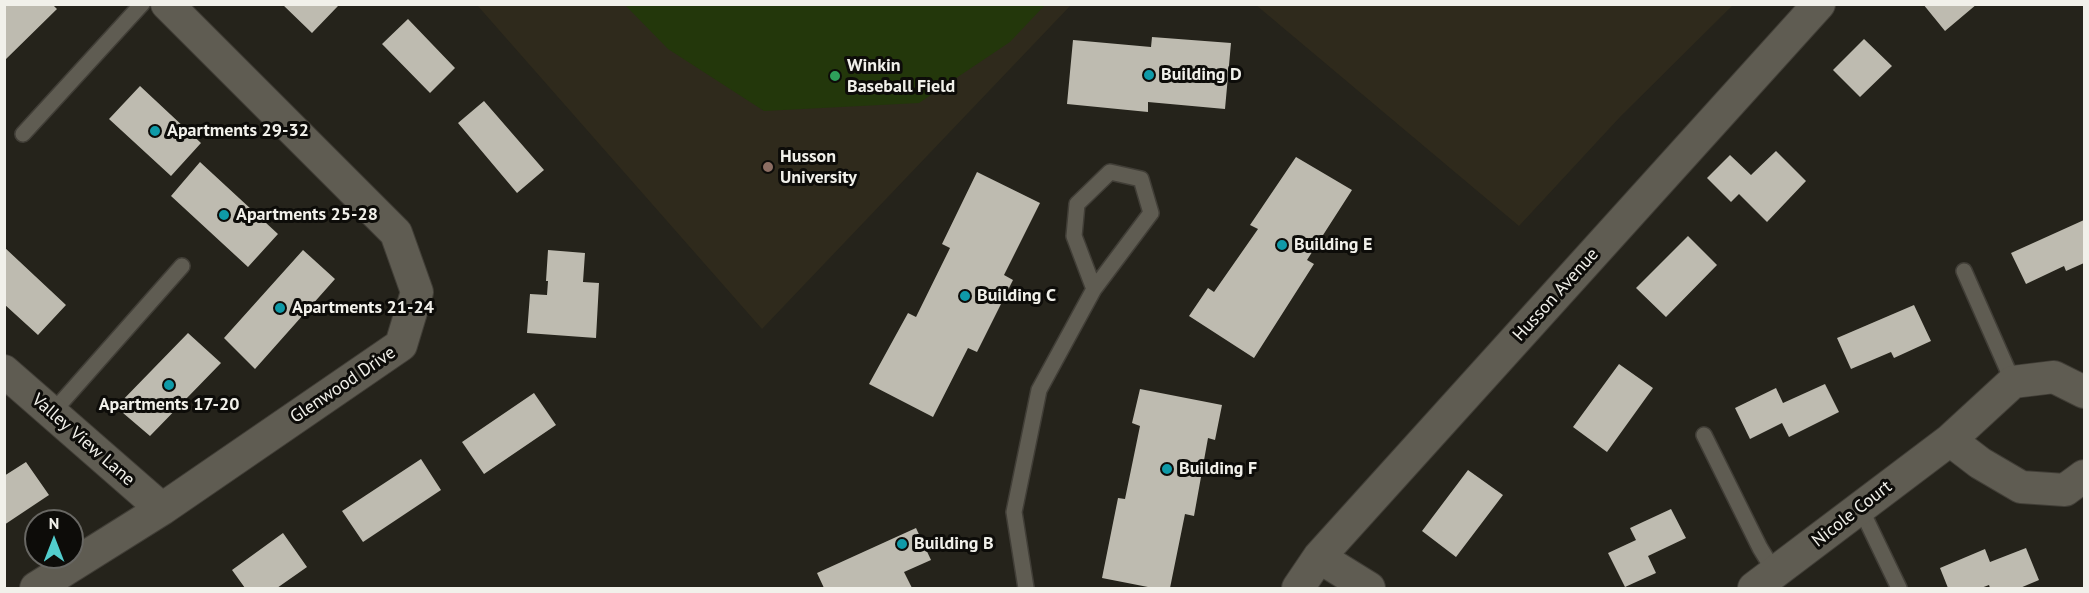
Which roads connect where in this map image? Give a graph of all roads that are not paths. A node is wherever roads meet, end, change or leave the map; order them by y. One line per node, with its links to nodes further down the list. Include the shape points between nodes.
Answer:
1 (142, 4): 4 (lane)
2 (167, 4): 16 (street, Glenwood Drive, via 396,233 417,291 401,345)
3 (1819, 4): 17 (street, Husson Avenue)
4 (23, 134)
5 (182, 266): 11 (lane)
6 (1964, 271): 9 (lane)
7 (1094, 289): 7 (lane, via 1151,213 1141,179 1110,172 1077,204 1074,236); 20 (lane, via 1039,390 1014,512)
8 (4, 371): 11 (street, Valley View Lane)
9 (2013, 382): 10 (street, via 2054,377); 13 (street, Nicole Court)
10 (2085, 392)
11 (52, 413): 16 (street, Valley View Lane)
12 (1704, 435): 18 (lane, via 1760,548)
13 (1950, 440): 14 (street, via 2021,487 2065,490); 15 (street, Nicole Court)
14 (2085, 476)
15 (1860, 507): 18 (street, Nicole Court); 23 (lane)
16 (162, 509): 19 (street, Glenwood Drive)
17 (1319, 557): 21 (street, Husson Avenue); 22 (street)
18 (1765, 581)
19 (36, 588)
20 (1026, 588)
21 (1298, 588)
22 (1369, 588)
23 (1899, 588)

